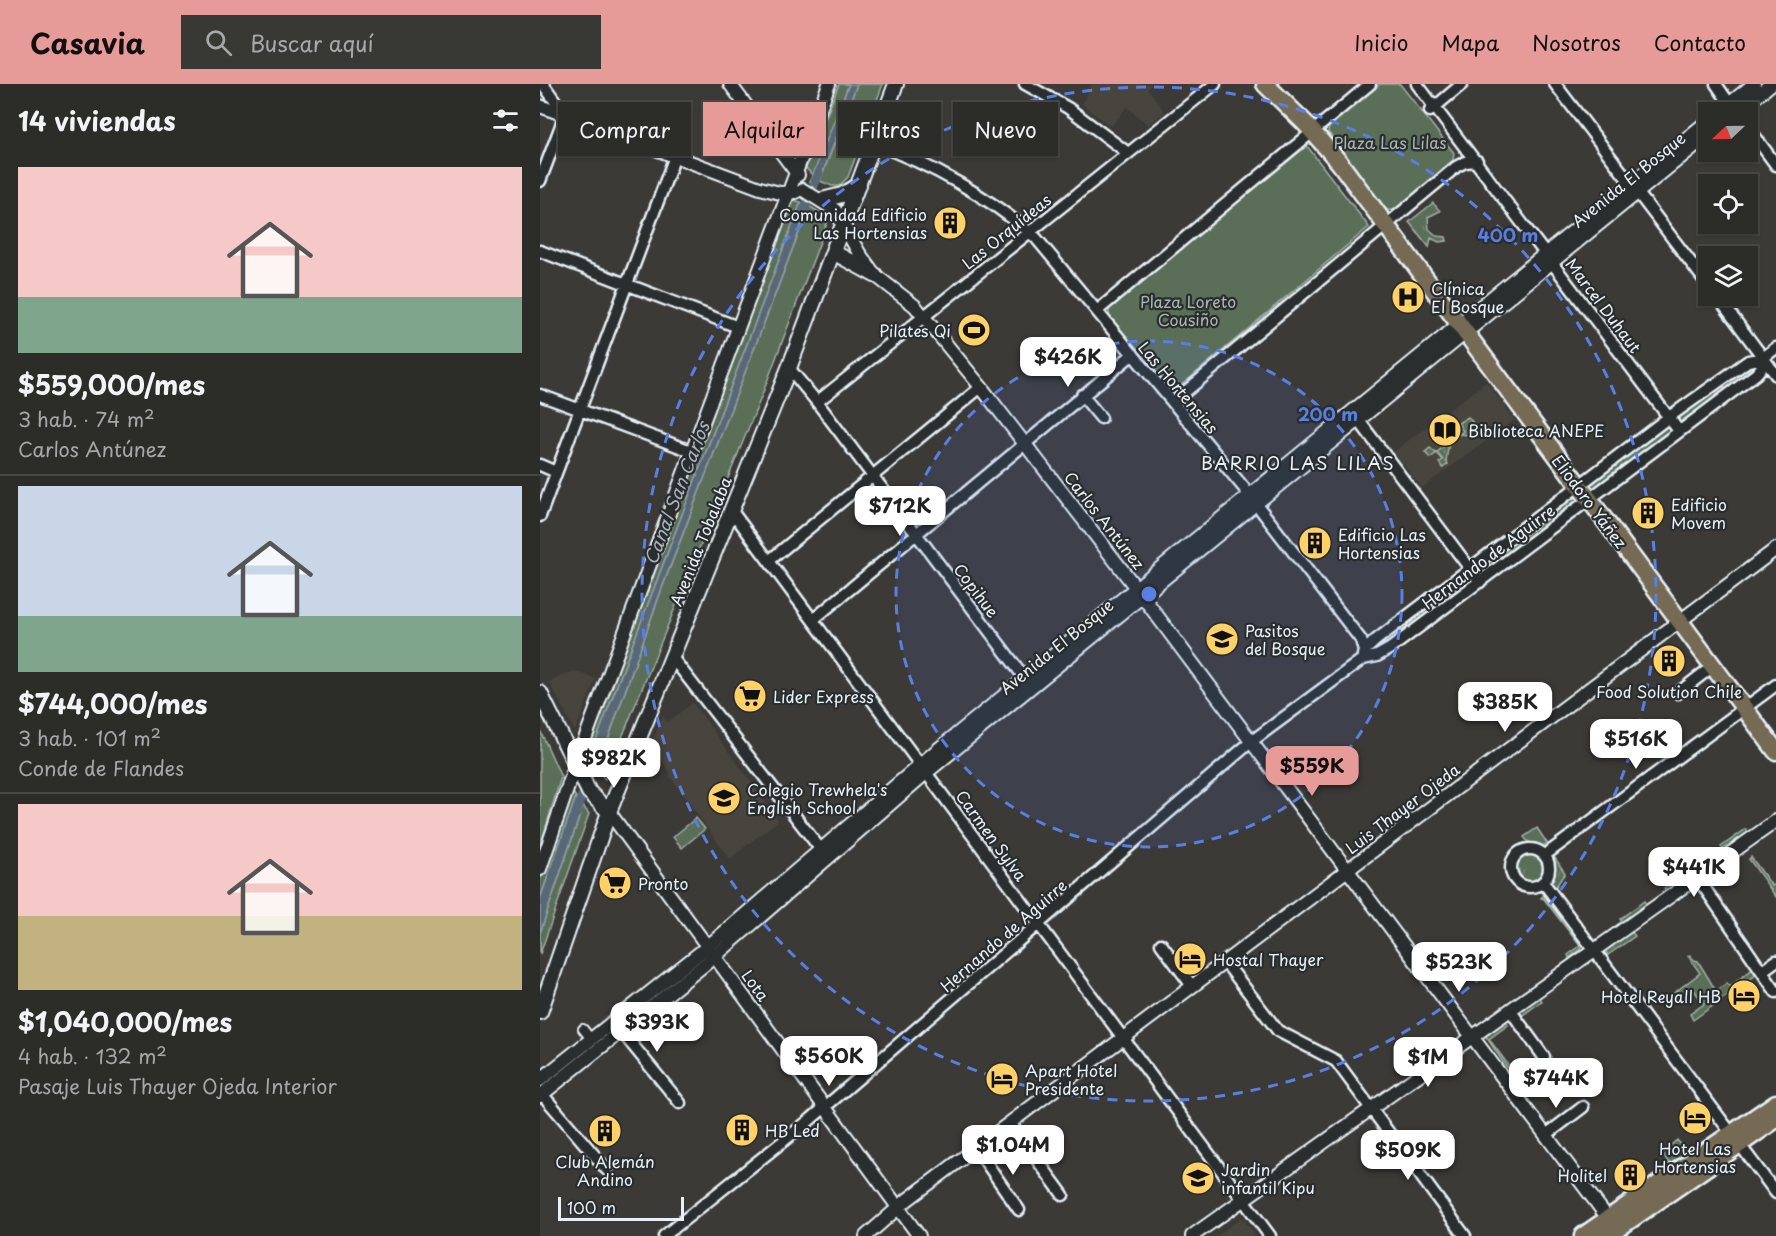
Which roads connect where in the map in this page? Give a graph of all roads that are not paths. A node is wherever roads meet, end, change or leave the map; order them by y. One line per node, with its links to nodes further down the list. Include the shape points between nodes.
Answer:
1 (543, 84): 21 (street)
2 (730, 84): 36 (street)
3 (829, 84): 36 (street)
4 (896, 84): 16 (main road, Avenida Tobalaba)
5 (1025, 84): 29 (street, via 1068,108)
6 (1215, 84): 29 (street, Las Orquídeas)
7 (1265, 84): 25 (main road, Eliodoro Yáñez)
8 (1370, 84): 25 (street)
9 (1409, 84): 22 (street)
10 (1417, 84): 22 (street, Marcel Duhaut)
11 (1462, 84): 22 (street)
12 (1556, 84): 39 (street)
13 (1716, 84): 17 (street)
14 (1754, 84): 18 (street)
15 (1771, 84): 19 (street)
16 (889, 102)
17 (1728, 102)
18 (1740, 102)
19 (1745, 102)
20 (540, 105): 23 (street)
21 (558, 105)
22 (1432, 110): 33 (street, Marcel Duhaut); 35 (street, via 1458,149 1460,160)
23 (558, 112)
24 (1698, 130): 39 (street, Avenida El Bosque)
25 (1313, 132): 43 (main road, Eliodoro Yáñez); 52 (street)
26 (558, 133): 37 (street)
27 (1758, 141): 34 (street)
28 (1698, 142): 39 (street, Avenida El Bosque)
29 (1128, 153): 44 (street, Las Orquídeas)
30 (675, 156): 40 (street, via 760,188); 50 (street)
31 (870, 156): 38 (main road, Avenida Tobalaba)
32 (904, 156): 44 (street, Las Hortensias, via 973,193)
33 (1477, 161): 35 (street); 47 (street, Marcel Duhaut)
34 (1776, 165)
35 (1456, 167): 43 (street)
36 (796, 172): 40 (street); 41 (street)
37 (540, 181)
38 (859, 185): 41 (main road, via 842,195); 42 (main road, Avenida Tobalaba)
39 (1634, 188): 47 (street, Avenida El Bosque); 48 (street)
40 (789, 193): 41 (street); 54 (street)
41 (811, 195): 42 (street, Carlos Antúnez, via 835,210)
42 (844, 223): 46 (main road, Avenida Tobalaba); 49 (street, Carlos Antúnez)
43 (1385, 225): 55 (main road, Eliodoro Yáñez); 65 (street)
44 (1029, 232): 52 (street, Las Hortensias); 53 (street, Las Orquídeas)
45 (540, 251): 50 (street)
46 (833, 252): 49 (main road); 59 (main road, Avenida Tobalaba)
47 (1549, 257): 55 (street, Avenida El Bosque); 68 (street, Marcel Duhaut)
48 (1698, 272)
49 (876, 275): 53 (street, Carlos Antúnez)
50 (627, 284): 54 (street); 66 (street)
51 (1724, 306): 58 (street)
52 (1097, 311): 57 (street, Las Hortensias)
53 (924, 316): 61 (street, Carlos Antúnez); 64 (street, Las Orquídeas)
54 (738, 327): 72 (street)
55 (1463, 329): 67 (street, Avenida El Bosque); 76 (main road, Eliodoro Yáñez)
56 (1776, 348): 58 (street, Hernando de Aguirre)
57 (1133, 354): 63 (street); 65 (street, Las Hortensias)
58 (1763, 358): 60 (street); 68 (street, Hernando de Aguirre, via 1748,361); 70 (street, Hernando de Aguirre, via 1756,374)
59 (789, 368): 64 (street, Copihue); 78 (main road, Avenida Tobalaba)
60 (1776, 375)
61 (981, 387): 71 (street, Carlos Antúnez); 75 (street)
62 (540, 395): 66 (street)
63 (1082, 395): 69 (street); 71 (street)
64 (817, 402): 75 (street, Copihue)
65 (1173, 402): 77 (street, Las Hortensias)
66 (580, 410): 72 (street); 74 (street)
67 (1356, 416): 77 (street, Avenida El Bosque); 83 (street)
68 (1669, 417): 70 (street, Marcel Duhaut); 76 (street, Hernando de Aguirre)
69 (1101, 418)
70 (1679, 430): 76 (street, Hernando de Aguirre)
71 (1024, 443): 80 (street); 85 (street, Carlos Antúnez)
72 (691, 451): 99 (street)
73 (540, 465): 74 (street)
74 (556, 472): 79 (street)
75 (873, 477): 80 (street, Copihue); 82 (street)
76 (1584, 492): 83 (street, Hernando de Aguirre); 84 (street, Hernando de Aguirre); 87 (main road, Eliodoro Yáñez)
77 (1253, 500): 85 (street, Avenida El Bosque); 88 (street, Las Hortensias, via 1361,640)
78 (731, 510): 82 (street, Carmen Sylva); 89 (main road, Avenida Tobalaba)
79 (540, 516)
80 (915, 533): 86 (street); 91 (street, Copihue)
81 (1776, 549): 87 (street, Luis Thayer Ojeda)
82 (770, 560): 86 (street, Carmen Sylva)
83 (1470, 568): 84 (street); 88 (street, Hernando de Aguirre)
84 (1480, 582): 88 (street, Hernando de Aguirre, via 1387,651)
85 (1139, 592): 91 (street, Avenida El Bosque); 96 (street, Carlos Antúnez)
86 (814, 619): 98 (street, Carmen Sylva)
87 (1679, 621): 90 (main road, Eliodoro Yáñez); 105 (street, Luis Thayer Ojeda)
88 (1364, 655): 96 (street, Hernando de Aguirre)
89 (671, 656): 100 (main road, Avenida Tobalaba); 102 (street)
90 (1713, 666): 94 (street); 95 (main road, Eliodoro Yáñez)
91 (1028, 683): 98 (street, Avenida El Bosque)
92 (1776, 685): 95 (street)
93 (540, 693): 99 (main road, Lota)
94 (1678, 693)
95 (1744, 708): 97 (main road, Eliodoro Yáñez); 103 (street)
96 (1252, 741): 105 (street, Carlos Antúnez); 108 (street, Hernando de Aguirre)
97 (1776, 752)
98 (924, 768): 102 (street, Avenida El Bosque); 108 (street, Carmen Sylva)
99 (585, 778): 100 (main road, Lota); 104 (street)
100 (609, 812): 111 (street, Lota); 118 (main road, Avenida Tobalaba)
101 (1776, 820): 106 (street)
102 (824, 854): 111 (street, Avenida El Bosque)
103 (1545, 855): 107 (street, via 1549,872); 107 (street, via 1534,848 1521,850 1510,866 1514,879 1524,886)
104 (540, 869)
105 (1348, 870): 113 (street, Luis Thayer Ojeda); 120 (street, Carlos Antúnez)
106 (1697, 877): 110 (street); 114 (street)
107 (1543, 882): 110 (street)
108 (1039, 924): 121 (street, Carmen Sylva); 127 (street, Hernando de Aguirre)
109 (1161, 944): 115 (street)
110 (1594, 950): 117 (street); 133 (street)
111 (711, 952): 119 (street, Avenida El Bosque); 127 (street, Lota)
112 (1776, 961): 114 (street)
113 (1225, 962): 115 (street, Luis Thayer Ojeda); 129 (street, via 1278,1031 1336,1061)
114 (1762, 971): 116 (street)
115 (1192, 987): 121 (street, Luis Thayer Ojeda)
116 (1776, 992)
117 (1510, 1010): 120 (street); 122 (street)
118 (540, 1012)
119 (617, 1026): 123 (street, Avenida El Bosque, via 587,1034); 124 (street, Avenida El Bosque); 125 (street)
120 (1473, 1037): 129 (street); 132 (street, Carlos Antúnez)
121 (1124, 1038): 131 (street, Luis Thayer Ojeda); 138 (street, Carmen Sylva)
122 (1544, 1057)
123 (543, 1077): 124 (street)
124 (541, 1095): 135 (street)
125 (680, 1103)
126 (1776, 1103): 133 (main road)
127 (825, 1107): 139 (street, Lota); 142 (street, Hernando de Aguirre)
128 (1583, 1107): 132 (street)
129 (1374, 1109): 138 (street); 147 (street)
130 (1776, 1119): 133 (main road)
131 (1010, 1123): 134 (street, Luis Thayer Ojeda); 137 (street)
132 (1546, 1135): 141 (street, Carlos Antúnez)
133 (1736, 1139): 136 (street); 141 (main road)
134 (976, 1149): 139 (street, Luis Thayer Ojeda); 140 (street)
135 (607, 1170)
136 (1776, 1193)
137 (1063, 1196)
138 (1243, 1199): 145 (street); 146 (street, Carmen Sylva)
139 (898, 1208): 143 (street, Luis Thayer Ojeda); 144 (street, Lota)
140 (1020, 1210)
141 (1613, 1230): 148 (main road)
142 (664, 1236)
143 (866, 1236)
144 (919, 1236)
145 (1192, 1236)
146 (1270, 1236)
147 (1465, 1236)
148 (1583, 1236)

